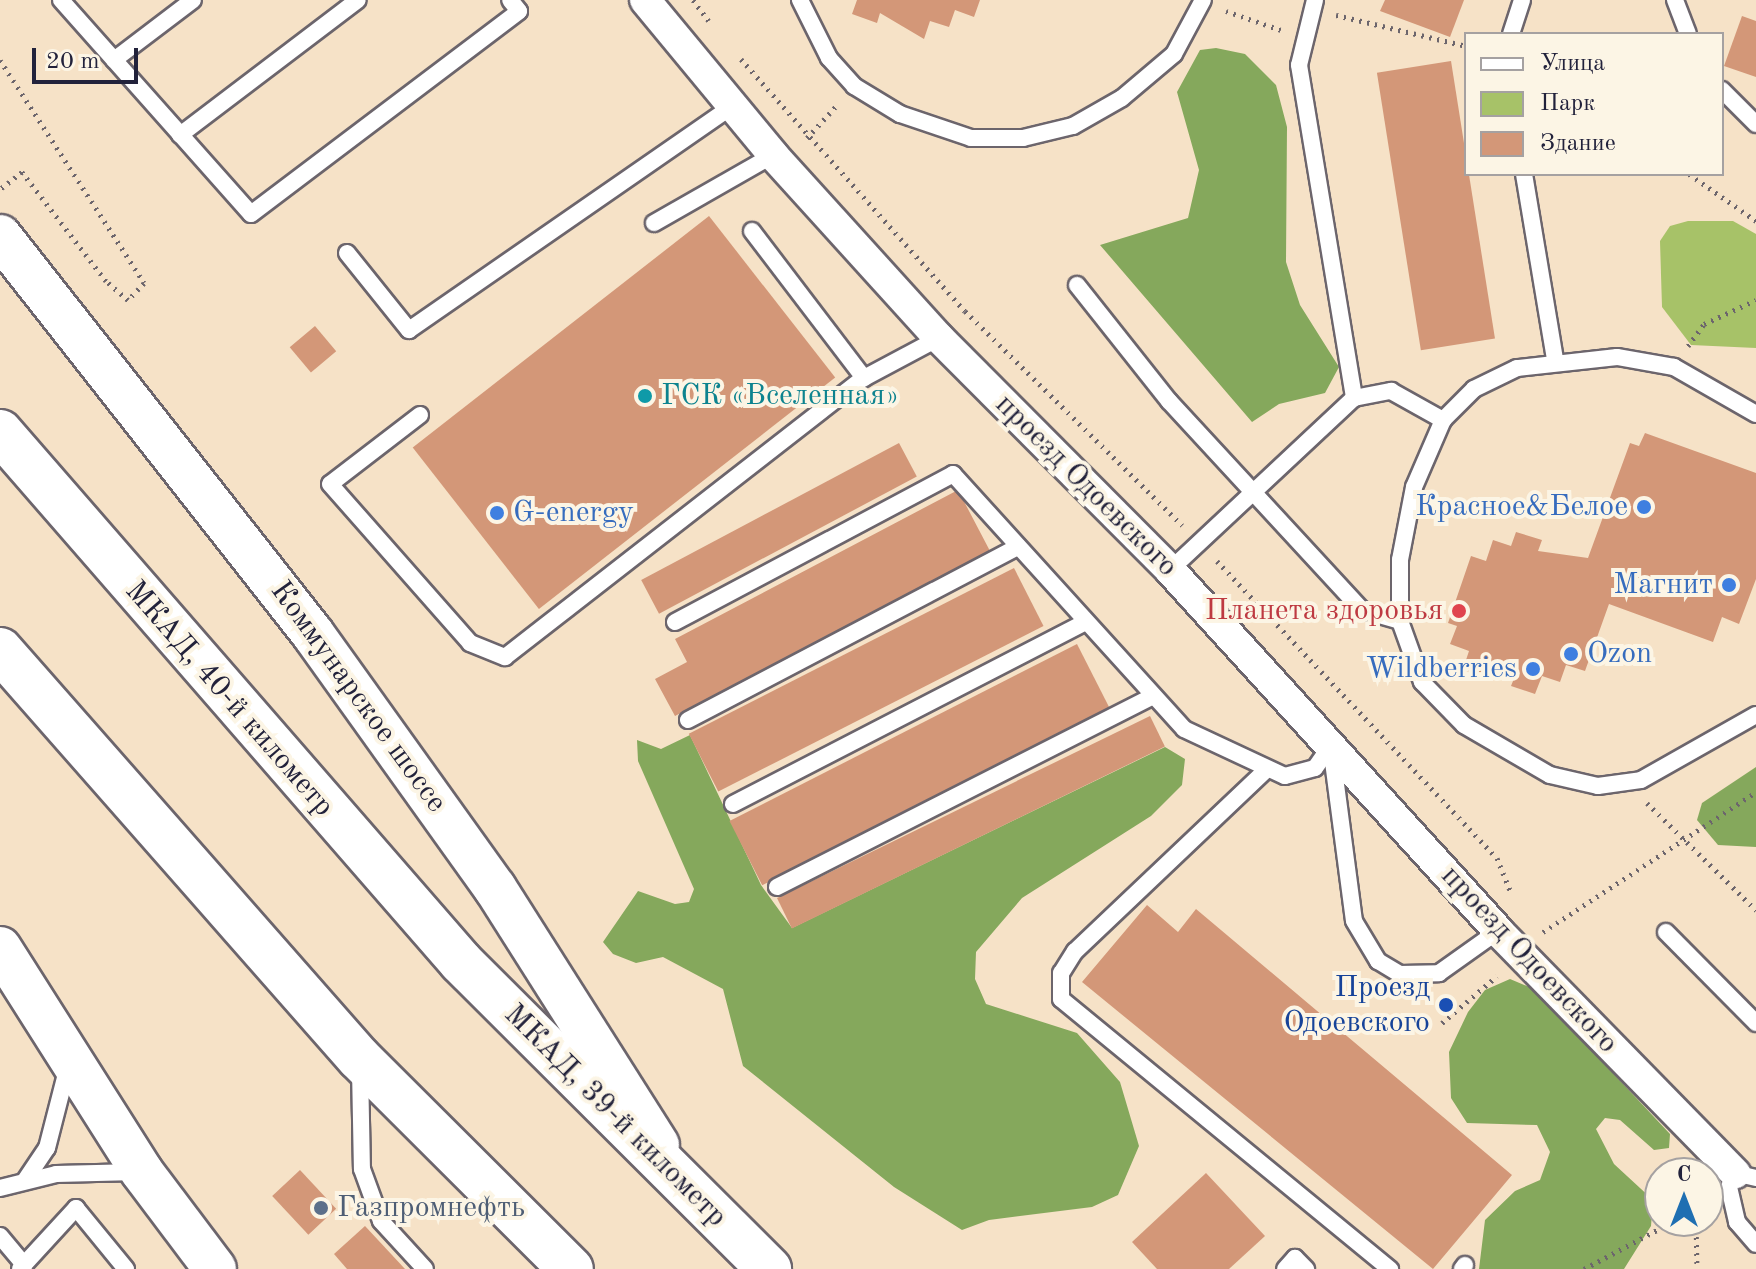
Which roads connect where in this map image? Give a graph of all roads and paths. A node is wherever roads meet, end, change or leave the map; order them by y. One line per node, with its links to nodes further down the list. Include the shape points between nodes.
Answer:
1 (61, 0): 16 (lane)
2 (193, 0): 16 (lane)
3 (358, 0): 21 (lane)
4 (510, 0): 21 (lane, via 519,11 251,214)
5 (645, 0): 19 (street, проезд Одоевского)
6 (800, 0): 17 (lane, via 829,58)
7 (1522, 0): 11 (lane)
8 (1675, 0): 12 (lane)
9 (1203, 2): 13 (path); 17 (lane, via 1174,54 1122,98 1073,126 1023,138 971,138 900,114)
10 (1313, 4): 13 (lane); 14 (path)
11 (1512, 32)
12 (1687, 32)
13 (1300, 37): 38 (lane)
14 (1464, 45)
15 (0, 60): 26 (path, via 144,283 128,300 106,281 22,172)
16 (114, 60): 21 (lane)
17 (854, 86): 22 (path)
18 (1724, 92): 20 (lane)
19 (732, 106): 23 (street, проезд Одоевского); 31 (lane, via 409,330)
20 (1756, 124)
21 (180, 135)
22 (807, 138)
23 (773, 155): 28 (lane); 34 (street, проезд Одоевского)
24 (1524, 176): 35 (lane)
25 (1692, 176): 27 (path)
26 (0, 189)
27 (1756, 221)
28 (654, 223)
29 (752, 231): 37 (lane)
30 (0, 236): 71 (main road, Коммунарское шоссе, via 322,647 495,888)
31 (347, 253)
32 (1077, 285): 43 (lane)
33 (1756, 300): 36 (path, via 1704,324)
34 (939, 338): 37 (lane); 45 (street, проезд Одоевского)
35 (1555, 360): 36 (lane, via 1617,357); 41 (lane, via 1474,389)
36 (1674, 367): 39 (lane)
37 (864, 378): 40 (lane, via 505,657 470,643 330,484)
38 (1354, 398): 41 (lane, via 1391,391); 43 (lane)
39 (1756, 414)
40 (420, 415)
41 (1443, 420): 46 (lane, via 1414,487 1400,560)
42 (0, 432): 63 (highway, МКАД, 40-й километр)
43 (1252, 493): 45 (lane); 46 (lane, via 1362,610)
44 (1018, 547): 47 (lane, via 953,474); 48 (lane); 52 (lane)
45 (1170, 570): 53 (street, проезд Одоевского)
46 (1400, 621): 55 (lane, via 1422,682 1464,725 1550,775 1598,786)
47 (675, 622)
48 (1085, 622): 50 (lane); 56 (lane)
49 (0, 650): 66 (highway)
50 (1152, 697): 54 (lane, via 1184,729); 57 (lane)
51 (1756, 715): 55 (lane, via 1677,765)
52 (688, 720)
53 (1331, 745): 54 (lane, via 1315,768); 59 (street, проезд Одоевского); 59 (lane, via 1362,943 1400,974 1423,977)
54 (1265, 771): 85 (lane, via 1075,951 1061,973 1061,999)
55 (1627, 782): 58 (path)
56 (733, 804)
57 (777, 887)
58 (1756, 910)
59 (1498, 931): 62 (street, проезд Одоевского)
60 (1666, 932): 65 (lane)
61 (0, 948): 67 (main road)
62 (1521, 955): 64 (path); 69 (street, проезд Одоевского)
63 (461, 962): 71 (highway, МКАД, 39-й километр)
64 (1442, 1023)
65 (1756, 1023)
66 (359, 1058): 80 (lane, via 362,1169 381,1221); 81 (highway)
67 (69, 1061): 68 (main road); 70 (lane, via 47,1148)
68 (142, 1172): 70 (lane); 79 (main road)
69 (1745, 1176): 76 (lane, via 1731,1205)
70 (26, 1179): 72 (lane)
71 (682, 1183): 82 (highway, МКАД, 39-й километр)
72 (0, 1188)
73 (0, 1236): 77 (lane)
74 (1644, 1237): 86 (path)
75 (1696, 1237): 87 (path)
76 (1756, 1244)
77 (22, 1267): 78 (lane, via 76,1208)
78 (126, 1269)
79 (215, 1269)
80 (425, 1269)
81 (571, 1269)
82 (769, 1269)
83 (1285, 1269): 84 (lane, via 1295,1258)
84 (1306, 1269)
85 (1390, 1269)
86 (1584, 1269)
87 (1697, 1269)

